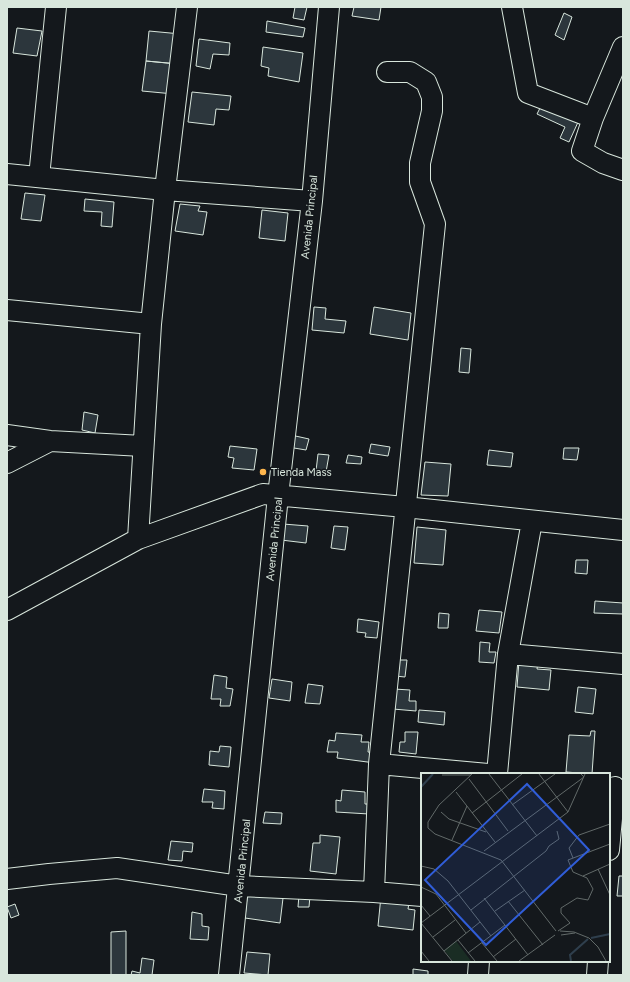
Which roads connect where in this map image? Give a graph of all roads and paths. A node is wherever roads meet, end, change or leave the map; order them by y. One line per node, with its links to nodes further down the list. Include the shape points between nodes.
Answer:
1 (56, 7): 10 (street)
2 (187, 7): 11 (street)
3 (329, 7): 12 (street, Avenida Principal)
4 (512, 7): 7 (street, via 528,94)
5 (623, 48): 7 (street)
6 (386, 72): 20 (street, via 410,72 426,82 432,97 432,111 420,163 420,182 435,224)
7 (594, 118): 8 (street, via 582,151 603,163)
8 (623, 170)
9 (7, 174): 10 (street)
10 (39, 177): 11 (street)
11 (165, 190): 12 (street); 14 (street)
12 (312, 201): 19 (street, Avenida Principal)
13 (7, 310): 14 (street)
14 (151, 324): 17 (street)
15 (7, 435): 16 (street)
16 (50, 441): 17 (street); 18 (street)
17 (143, 446): 23 (street)
18 (7, 463)
19 (278, 496): 20 (street); 23 (street, via 263,494); 33 (street, Avenida Principal)
20 (405, 508): 21 (street); 27 (street)
21 (532, 521): 22 (street); 25 (street)
22 (623, 530)
23 (138, 539): 24 (street)
24 (7, 610)
25 (508, 654): 26 (street); 29 (street)
26 (623, 664)
27 (379, 764): 28 (street); 34 (street)
28 (477, 773)
29 (497, 773)
30 (616, 787): 31 (street)
31 (610, 841)
32 (7, 879): 33 (street, via 117,868)
33 (239, 886): 34 (street); 38 (street, Avenida Principal)
34 (374, 892): 35 (street)
35 (421, 896)
36 (480, 962): 39 (street)
37 (598, 962): 40 (street)
38 (230, 975)
39 (478, 975)
40 (597, 975)

